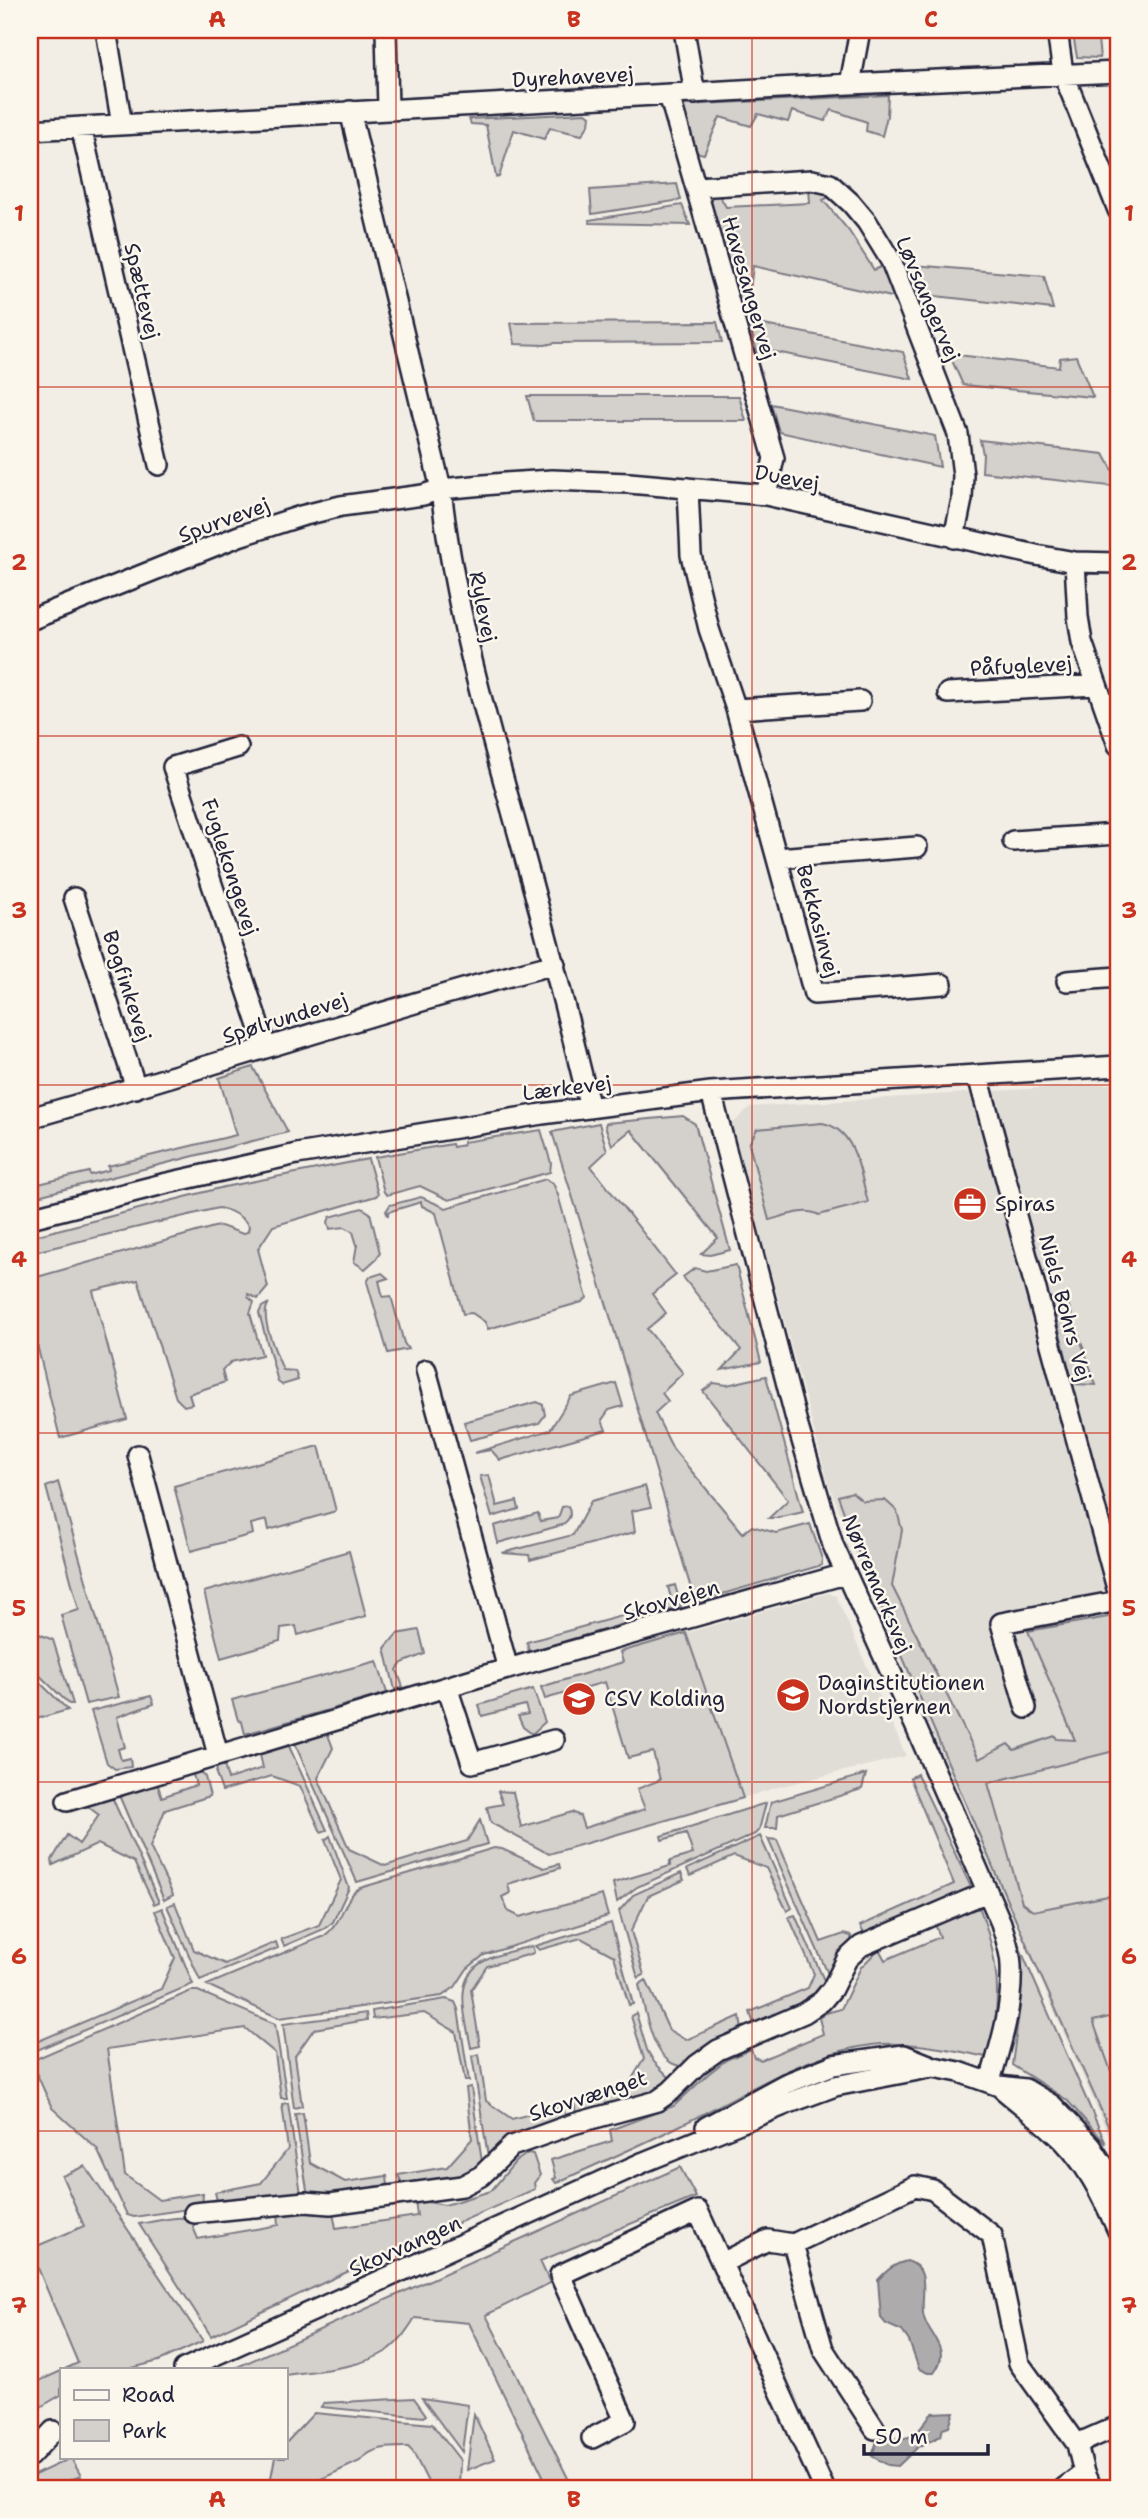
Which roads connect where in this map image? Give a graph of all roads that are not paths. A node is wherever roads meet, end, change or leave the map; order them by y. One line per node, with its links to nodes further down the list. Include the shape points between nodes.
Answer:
1 (106, 30): 13 (street)
2 (386, 30): 11 (street)
3 (684, 30): 9 (street)
4 (860, 30): 8 (street)
5 (1057, 30): 7 (street)
6 (1118, 72): 7 (street, Dyrehavevej)
7 (1063, 74): 8 (street, Dyrehavevej); 17 (street)
8 (850, 84): 9 (street, Dyrehavevej)
9 (695, 94): 10 (street, Dyrehavevej)
10 (669, 95): 11 (street, Dyrehavevej); 16 (street, Havesangervej)
11 (388, 109): 12 (street, Dyrehavevej)
12 (350, 111): 13 (street, Dyrehavevej); 20 (street, Rylevej)
13 (122, 125): 14 (street, Dyrehavevej)
14 (81, 127): 15 (street, Dyrehavevej); 18 (street, Spættevej)
15 (30, 130)
16 (696, 187): 21 (street, Havesangervej, via 774,458); 22 (street, Løvsangervej, via 812,180 830,184 867,222 891,261 958,434 963,475)
17 (1118, 210)
18 (159, 465)
19 (688, 488): 20 (street, Duevej, via 552,480); 21 (street, Duevej); 29 (street, Bekkasinvej, via 691,555)
20 (442, 489): 25 (street, Spurvevej, via 301,516 239,536); 37 (street, Rylevej, via 447,544 472,668)
21 (766, 495): 22 (street, Duevej)
22 (954, 538): 23 (street, Duevej)
23 (1075, 562): 24 (street, Duevej); 26 (street, Påfuglevej, via 1077,617)
24 (1118, 563)
25 (30, 620)
26 (1096, 684): 27 (street, Påfuglevej); 30 (street, Påfuglevej)
27 (948, 692)
28 (860, 701): 29 (street)
29 (736, 709): 35 (street, Bekkasinvej)
30 (1118, 745)
31 (238, 747): 41 (street, Fuglekongevej, via 173,767)
32 (1118, 834): 33 (street)
33 (1013, 841)
34 (917, 847): 35 (street, Bekkasinvej)
35 (777, 858): 40 (street, Bekkasinvej, via 814,994)
36 (74, 898): 44 (street, Bogfinkevej)
37 (555, 964): 41 (street, Spølrundevej); 46 (street, Rylevej)
38 (1118, 977): 39 (street)
39 (1067, 981)
40 (942, 984)
41 (266, 1047): 44 (street, Spølrundevej)
42 (1118, 1066): 43 (street, Lærkevej)
43 (978, 1076): 45 (street, Lærkevej); 52 (street, Niels Bohrs Vej)
44 (136, 1088): 47 (street, Spølrundevej)
45 (711, 1092): 46 (street, Lærkevej); 51 (street, Nørremarksvej, via 811,1475)
46 (590, 1108): 48 (street, Lærkevej, via 297,1154)
47 (30, 1118)
48 (30, 1218)
49 (426, 1370): 54 (street)
50 (138, 1455): 58 (street)
51 (845, 1574): 54 (street, Skovvejen); 60 (street, Nørremarksvej)
52 (1118, 1592)
53 (1118, 1601): 56 (street, via 1001,1623)
54 (508, 1669): 55 (street, Skovvejen)
55 (447, 1687): 57 (street, via 472,1763); 58 (street, Skovvejen)
56 (1026, 1708)
57 (554, 1740)
58 (218, 1755): 59 (street, Skovvejen)
59 (66, 1801)
60 (987, 1892): 61 (street, Nørremarksvej, via 1001,1923 1011,1966); 63 (street, Skovvænget, via 862,1947 847,1959 822,2001 718,2050 657,2101 512,2146 472,2182 330,2204 304,2202)
61 (995, 2083): 62 (street, Skovvangen, via 1025,2089 1052,2105 1091,2146); 64 (street, Skovvangen, via 1073,2152); 67 (street, Skovvangen, via 934,2067 835,2086 645,2162)
62 (1118, 2188)
63 (194, 2213)
64 (1118, 2231)
65 (793, 2244): 66 (street, via 768,2240); 70 (street, via 824,2349); 73 (street, via 915,2186 933,2189 992,2235 1019,2363)
66 (722, 2263): 72 (street, via 698,2211 560,2274 625,2421); 76 (street)
67 (186, 2368)
68 (1118, 2426): 73 (street)
69 (57, 2429): 71 (street); 74 (street)
70 (875, 2429)
71 (30, 2436)
72 (592, 2438)
73 (1077, 2444): 75 (street)
74 (30, 2456)
75 (1087, 2481): 77 (street)
76 (824, 2488)
77 (1063, 2488)

